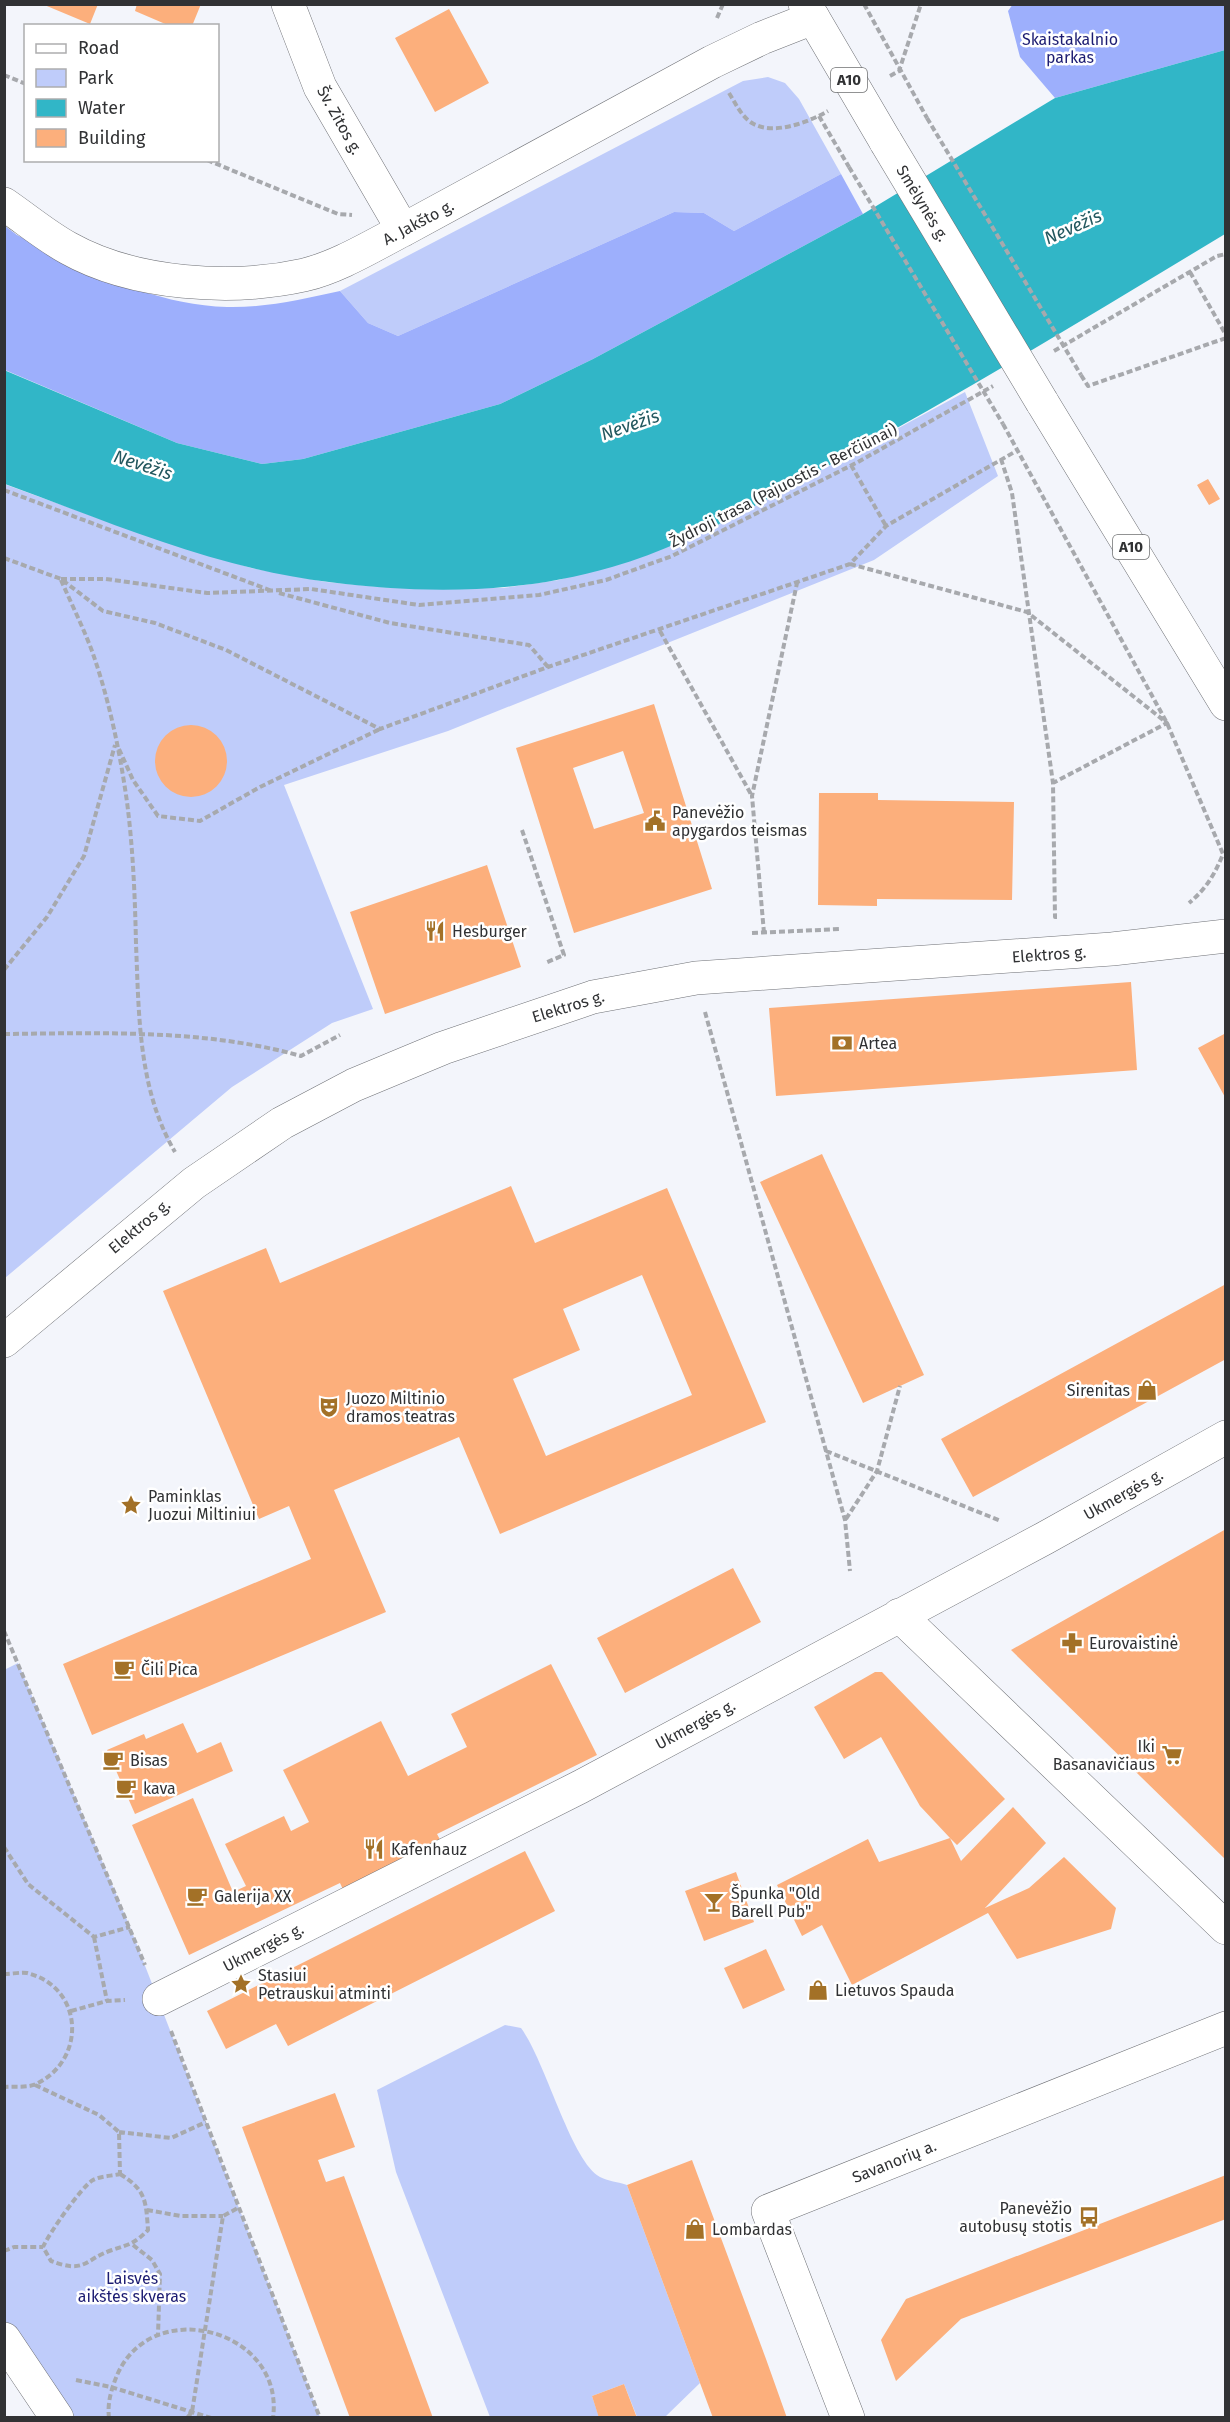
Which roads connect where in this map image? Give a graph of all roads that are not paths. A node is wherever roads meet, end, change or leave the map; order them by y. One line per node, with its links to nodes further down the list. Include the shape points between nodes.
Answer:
1 (288, 4): 4 (main road, Šv. Zitos g., via 320,87)
2 (809, 11): 4 (main road, A. Jakšto g.); 5 (main road, Smėlynės g. / A10, bridge)
3 (4, 204): 4 (main road, A. Jakšto g., via 69,249 122,269 181,281 242,284 306,275)
4 (404, 230)
5 (1226, 704)
6 (1226, 936): 7 (main road, Elektros g., via 1112,950 696,978 593,997 402,1064 282,1123 194,1183)
7 (4, 1341)
8 (1226, 1437): 9 (main road, Ukmergės g.)
9 (899, 1615): 10 (main road); 11 (main road, Ukmergės g., via 580,1787)
10 (1226, 1928)
11 (159, 2000)
12 (1226, 2028): 15 (main road, Savanorių a., via 768,2211)
13 (4, 2339): 14 (main road)
14 (57, 2418)
15 (848, 2418)

